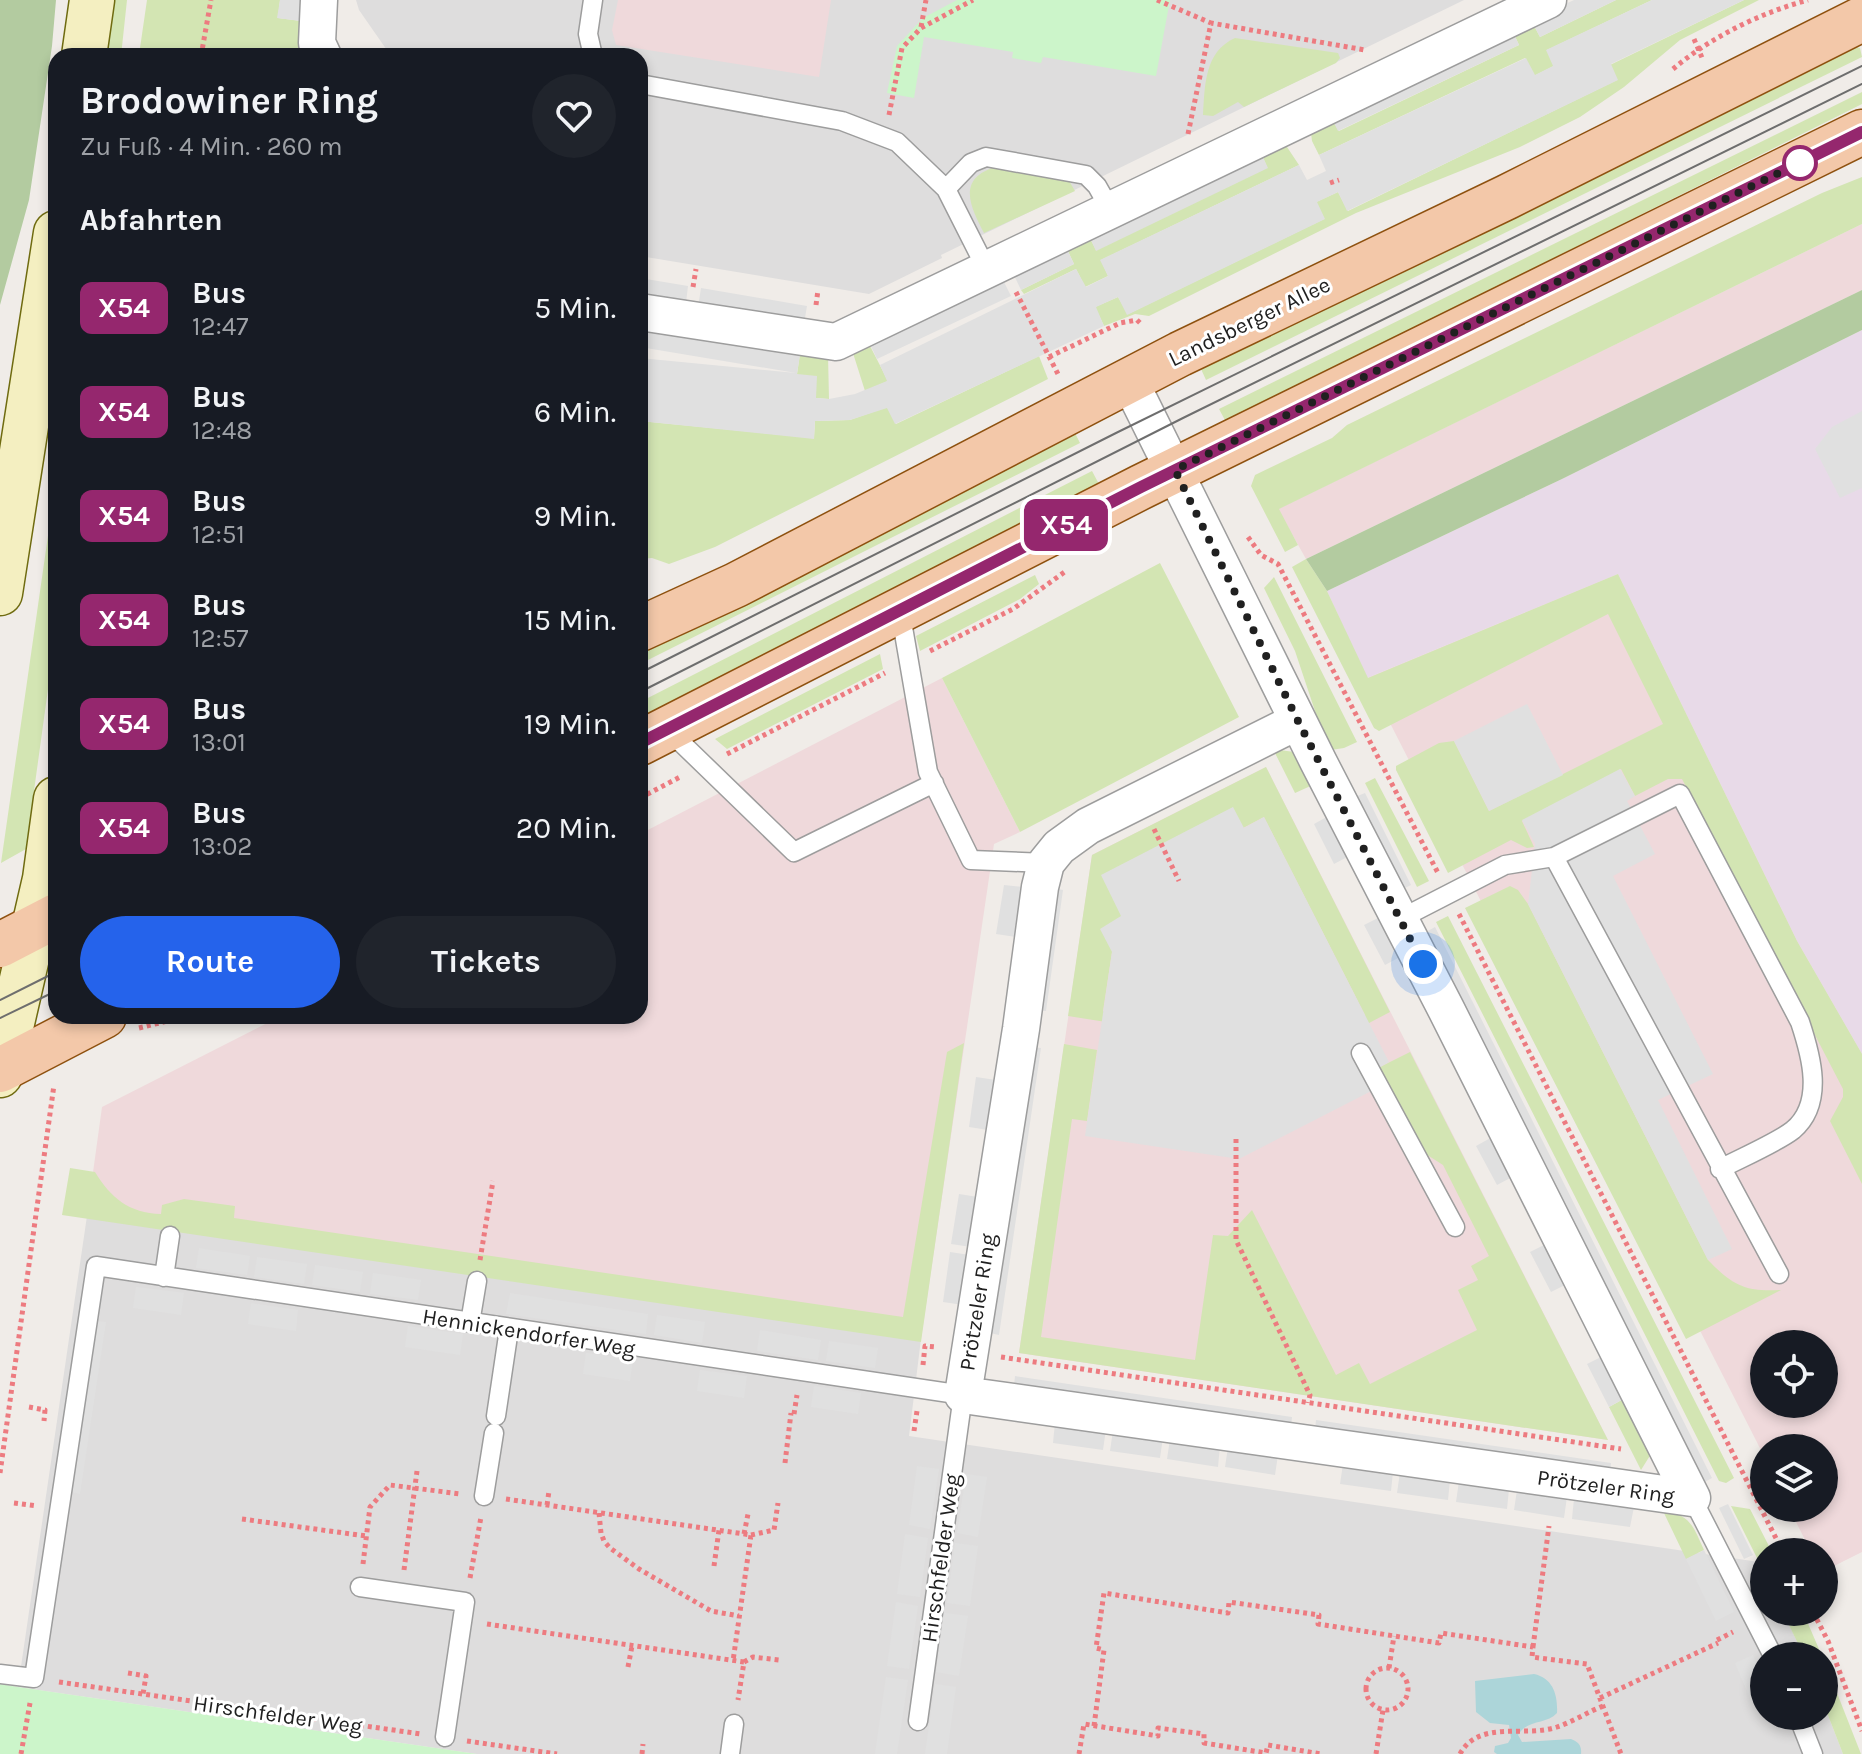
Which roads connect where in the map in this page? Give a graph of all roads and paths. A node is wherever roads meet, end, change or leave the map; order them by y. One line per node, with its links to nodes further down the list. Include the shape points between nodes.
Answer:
1 (92, 0): 13 (main road)
2 (211, 0): 14 (path)
3 (319, 0): 15 (street)
4 (593, 0): 16 (lane)
5 (926, 0): 11 (path)
6 (973, 0): 11 (path)
7 (1157, 0): 10 (path)
8 (1548, 0): 18 (street)
9 (1862, 19): 33 (main road, Landsberger Allee)
10 (1211, 23): 18 (path, via 1376,52); 22 (path, via 1186,144)
11 (921, 28): 21 (path, via 902,48)
12 (1694, 39): 17 (path)
13 (85, 48)
14 (202, 48)
15 (319, 48)
16 (591, 48)
17 (1706, 66)
18 (1387, 77): 22 (street, via 1295,131)
19 (648, 85): 21 (lane, via 842,121)
20 (1862, 132): 34 (main road)
21 (885, 135): 25 (lane)
22 (1198, 168): 26 (street)
23 (1339, 180): 24 (path)
24 (1330, 183)
25 (946, 189): 26 (lane, via 971,163 986,157 1086,175); 27 (lane)
26 (1110, 209): 27 (street)
27 (994, 266): 29 (street, via 836,342); 31 (path)
28 (48, 284): 36 (main road)
29 (648, 313)
30 (1142, 325): 31 (path, via 1137,320 1120,323)
31 (1049, 357): 32 (path)
32 (1055, 370)
33 (1130, 382): 34 (street, Prötzeler Ring); 38 (main road, Landsberger Allee)
34 (1175, 470): 37 (main road); 39 (street, Prötzeler Ring)
35 (1241, 527): 47 (path, via 1261,555 1278,564)
36 (0, 593)
37 (900, 610): 40 (main road); 41 (lane)
38 (648, 625)
39 (1298, 721): 45 (street, via 1088,826); 48 (street, Prötzeler Ring)
40 (654, 736): 41 (lane, via 794,852)
41 (934, 783): 45 (lane, via 971,860)
42 (1150, 821): 46 (path)
43 (48, 857): 49 (main road)
44 (1554, 857): 47 (lane, via 1505,865); 55 (lane); 55 (lane, via 1680,794 1800,1022 1811,1056 1809,1107 1794,1129)
45 (1046, 863): 65 (street, Prötzeler Ring)
46 (1179, 881)
47 (1449, 894): 48 (lane); 87 (path)
48 (1400, 919): 75 (street, Prötzeler Ring)
49 (30, 930): 52 (main road)
50 (89, 1024): 52 (main road)
51 (1361, 1053): 57 (lane)
52 (0, 1072)
53 (52, 1103): 71 (path)
54 (1236, 1139): 66 (path, via 1236,1240 1310,1395)
55 (1720, 1169): 59 (lane)
56 (493, 1181): 61 (path)
57 (1455, 1227)
58 (170, 1236): 60 (lane)
59 (1779, 1274)
60 (164, 1277): 62 (lane, Hennickendorfer Weg); 107 (lane, Hennickendorfer Weg, via 96,1266)
61 (477, 1281): 62 (lane)
62 (470, 1323): 63 (lane, Hennickendorfer Weg)
63 (509, 1329): 65 (lane, Hennickendorfer Weg); 74 (lane)
64 (998, 1357): 66 (path)
65 (963, 1395): 75 (street, Prötzeler Ring); 112 (lane, Hirschfelder Weg)
66 (1308, 1403): 68 (path)
67 (791, 1413): 69 (path)
68 (1621, 1449)
69 (785, 1463)
70 (417, 1471): 72 (path)
71 (0, 1473)
72 (415, 1488): 74 (path); 86 (path, via 390,1485 370,1507); 90 (path)
73 (549, 1491): 78 (path)
74 (484, 1496): 78 (path); 91 (path)
75 (1692, 1498): 96 (lane, Prötzeler Ring)
76 (14, 1503): 79 (path)
77 (778, 1503): 85 (path, via 774,1530)
78 (547, 1505): 80 (path)
79 (39, 1506)
80 (599, 1513): 84 (path); 92 (path, via 601,1533 610,1548 711,1611)
81 (748, 1514): 85 (path)
82 (242, 1519): 86 (path)
83 (1549, 1526): 99 (path)
84 (719, 1530): 85 (path); 88 (path)
85 (748, 1534): 92 (path)
86 (366, 1536): 89 (path)
87 (1776, 1538)
88 (714, 1566)
89 (360, 1587): 90 (lane)
90 (401, 1592): 91 (lane)
91 (465, 1602): 93 (lane)
92 (739, 1616): 101 (path)
93 (462, 1621): 98 (path); 117 (lane)
94 (1820, 1626): 116 (path)
95 (1394, 1636): 99 (path, via 1439,1643 1441,1633); 104 (path); 114 (path, via 1318,1624 1319,1615 1229,1602 1228,1613 1104,1593 1096,1648 1104,1650)
96 (1766, 1642)
97 (1718, 1643): 109 (path)
98 (632, 1646): 101 (path); 103 (path)
99 (1533, 1647): 109 (path, via 1532,1657 1587,1664)
100 (779, 1660): 102 (path, via 753,1657)
101 (733, 1661): 102 (path)
102 (744, 1662): 113 (path)
103 (628, 1667)
104 (1389, 1668): 111 (path, via 1370,1675 1365,1689 1370,1702); 111 (path, via 1401,1674 1407,1692 1401,1704)
105 (128, 1673): 108 (path, via 146,1676)
106 (0, 1674): 107 (lane)
107 (34, 1678): 108 (path, Hirschfelder Weg); 119 (path)
108 (143, 1694): 117 (path, Hirschfelder Weg)
109 (1600, 1698): 110 (path)
110 (1603, 1706): 126 (path, via 1557,1727 1481,1735 1467,1742); 127 (path)
111 (1383, 1710): 125 (path)
112 (918, 1721)
113 (734, 1724): 122 (lane)
114 (1094, 1726): 123 (path, via 1084,1724); 124 (path, via 1158,1736 1158,1728 1204,1734 1204,1743 1266,1753 1268,1745)
115 (1804, 1730): 128 (lane)
116 (1862, 1731)
117 (445, 1737): 120 (path, Hirschfelder Weg)
118 (643, 1744): 121 (path)
119 (21, 1754)
120 (557, 1754)
121 (642, 1754)
122 (730, 1754)
123 (1079, 1754)
124 (1321, 1754)
125 (1376, 1754)
126 (1460, 1754)
127 (1621, 1754)
128 (1813, 1754)

